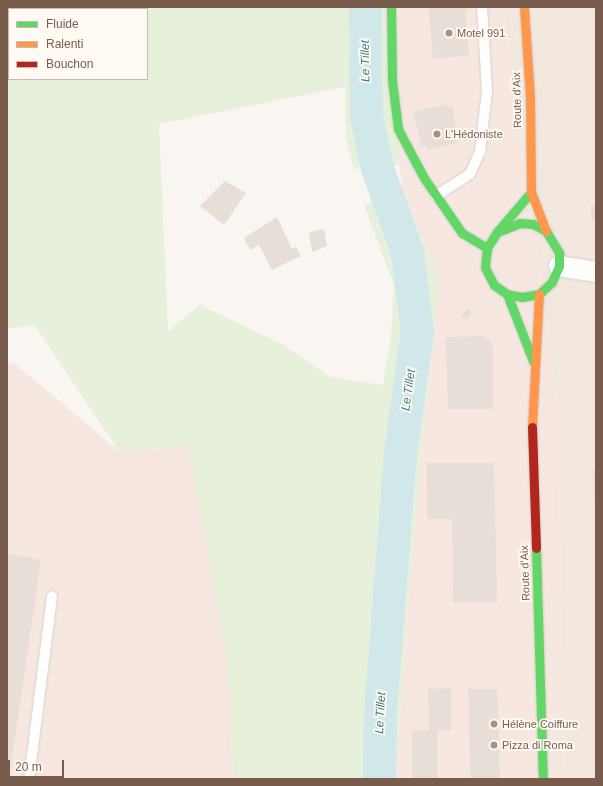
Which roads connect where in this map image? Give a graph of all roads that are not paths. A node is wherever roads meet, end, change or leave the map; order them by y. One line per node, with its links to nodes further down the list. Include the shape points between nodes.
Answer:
1 (391, 7): 5 (main road, via 392,80 398,128)
2 (482, 7): 5 (lane, via 487,91 480,152 470,174)
3 (524, 7): 4 (main road, Route d'Aix, via 530,98)
4 (531, 192): 6 (main road, Route d'Aix); 7 (main road)
5 (436, 196): 8 (main road, via 462,233)
6 (546, 231): 7 (main road, via 533,224 520,223); 9 (main road, via 556,245)
7 (497, 232): 8 (main road)
8 (487, 248): 11 (main road, via 484,260 490,279)
9 (559, 266): 10 (street); 12 (main road, via 552,282)
10 (596, 272)
11 (507, 294): 12 (main road, via 522,297); 13 (main road, Route d'Aix)
12 (538, 294): 13 (main road, Route d'Aix)
13 (535, 366): 16 (main road, Route d'Aix, via 532,425)
14 (52, 596): 15 (lane)
15 (30, 779)
16 (543, 779)

